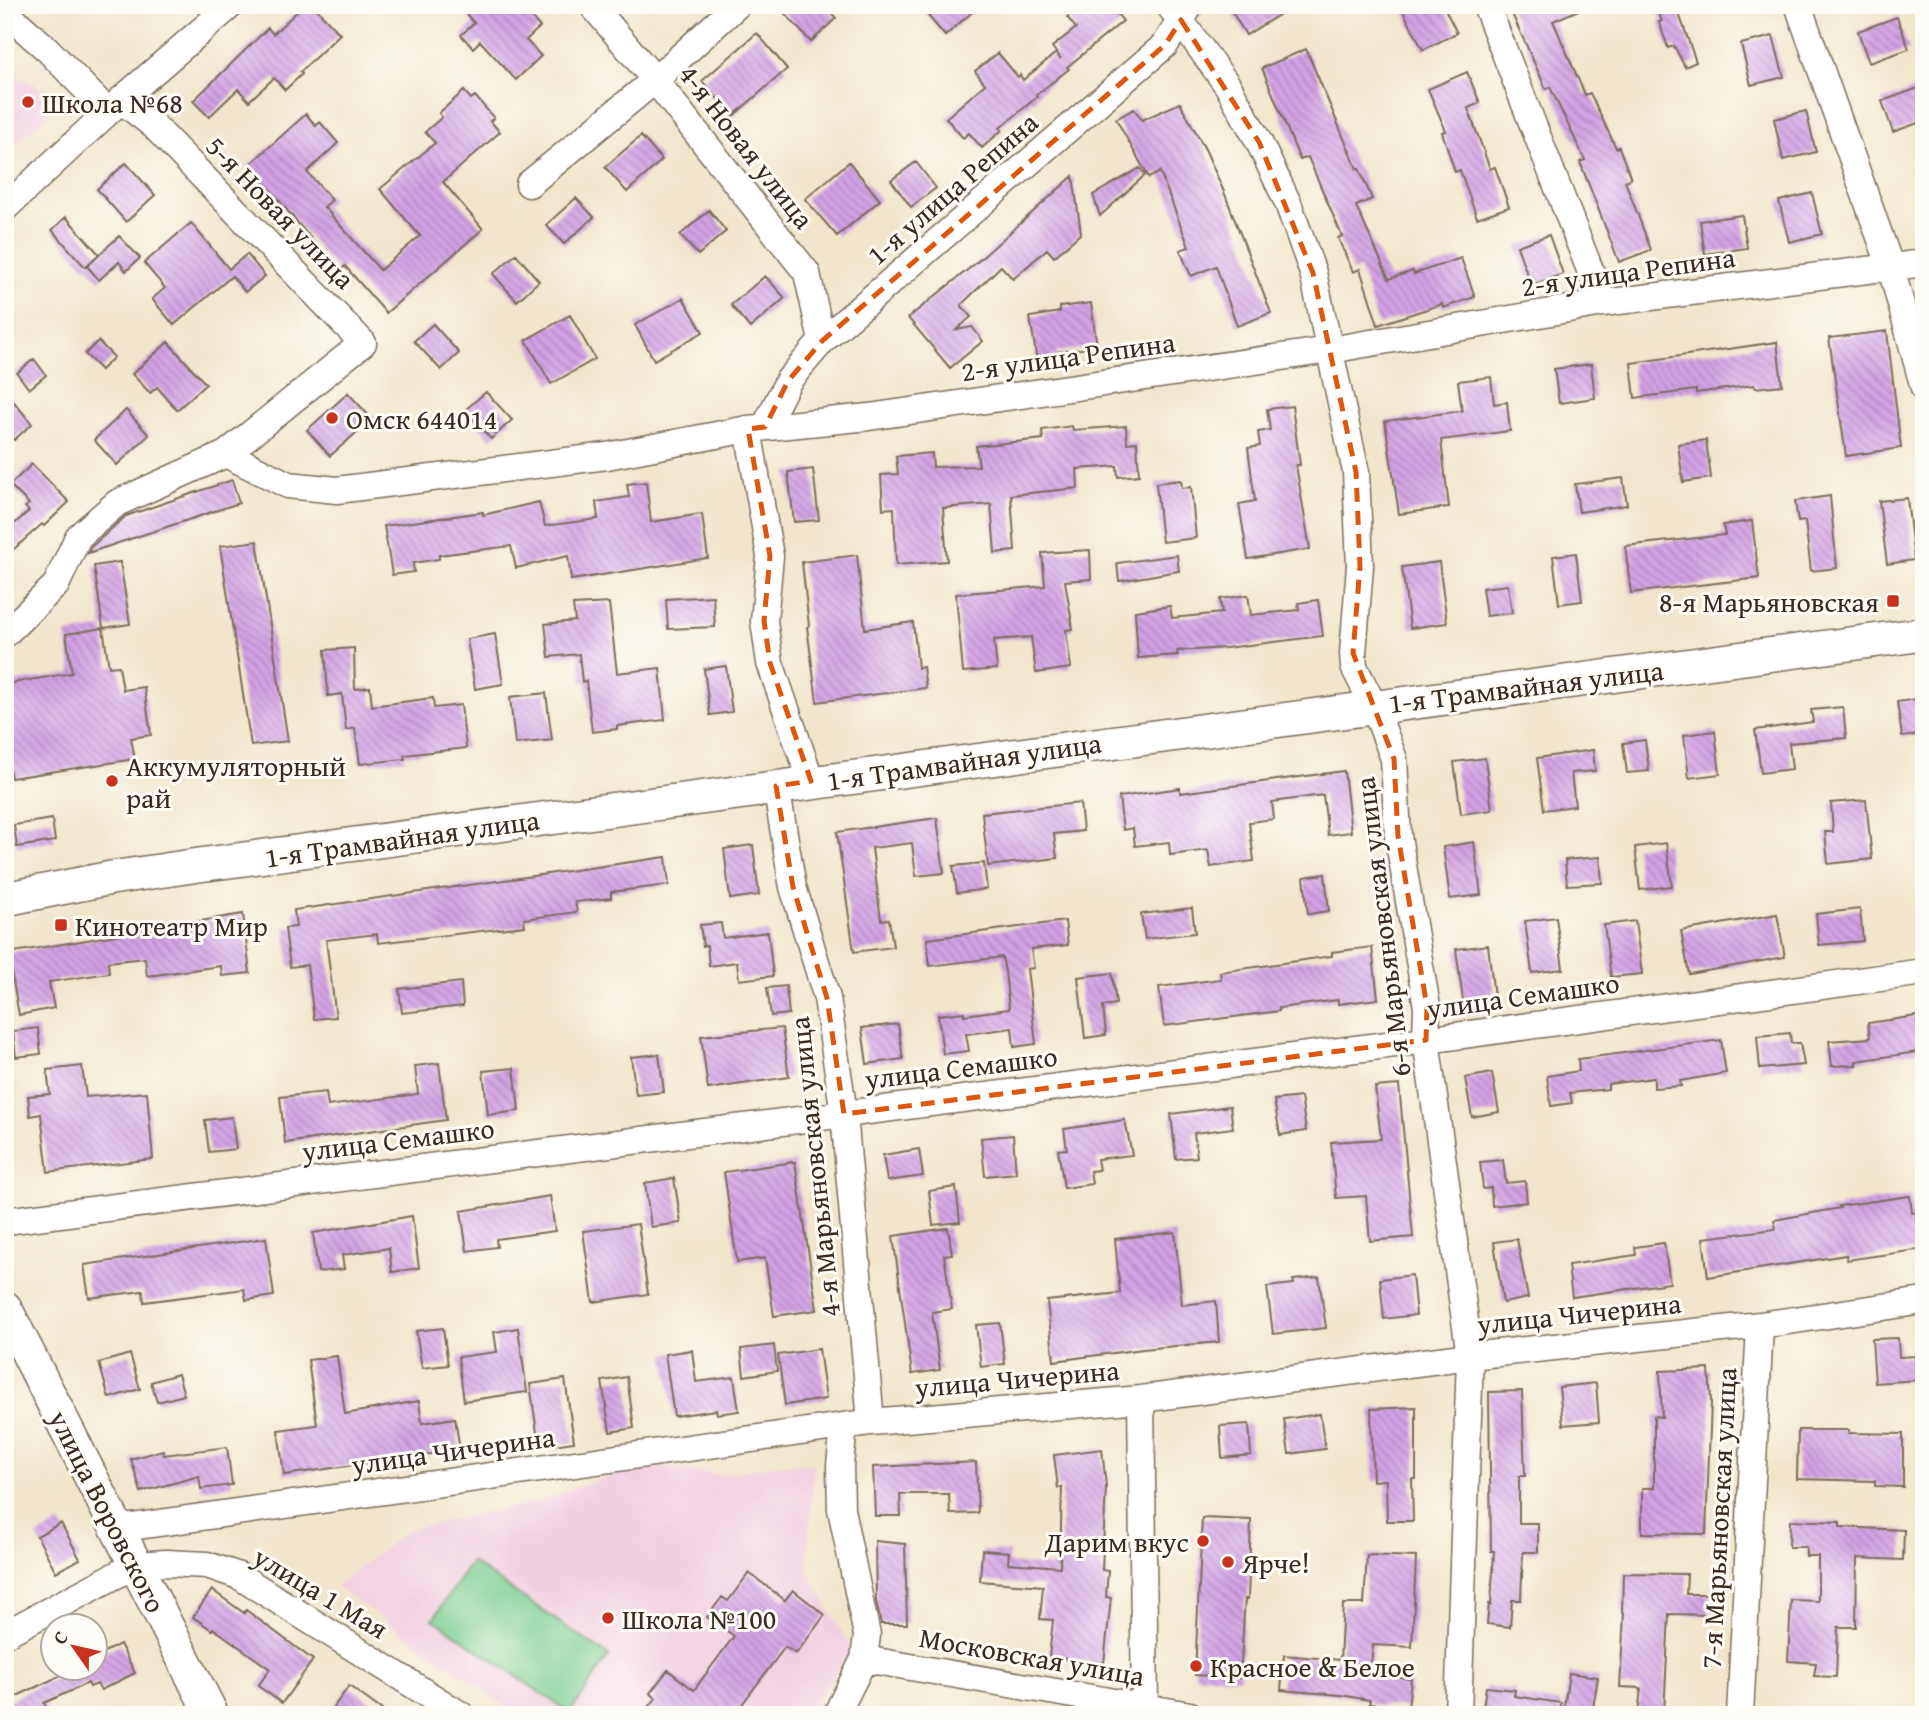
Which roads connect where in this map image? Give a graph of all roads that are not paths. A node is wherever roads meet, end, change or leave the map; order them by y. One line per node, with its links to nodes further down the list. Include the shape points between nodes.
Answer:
1 (231, 5): 9 (street)
2 (592, 5): 8 (street, 4-я Новая улица)
3 (737, 5): 8 (street)
4 (1486, 5): 14 (street)
5 (1798, 5): 13 (street)
6 (1180, 10): 15 (street, 1-я улица Репина, via 1166,45); 16 (street, 6-я Марьяновская улица, via 1228,86 1288,203 1312,273)
7 (5, 12): 9 (street, 5-я Новая улица)
8 (655, 80): 10 (street); 15 (street, 4-я Новая улица, via 807,273)
9 (114, 106): 11 (street); 19 (street, 5-я Новая улица, via 153,124 363,343)
10 (529, 184)
11 (5, 208)
12 (1924, 263): 13 (street, 2-я улица Репина)
13 (1891, 268): 14 (street, 2-я улица Репина); 17 (street)
14 (1602, 303): 16 (street, 2-я улица Репина)
15 (822, 341): 18 (street, 1-я улица Репина)
16 (1330, 350): 18 (street, 2-я улица Репина, via 869,417); 22 (street, 6-я Марьяновская улица, via 1356,472 1360,566 1354,667)
17 (1924, 388)
18 (757, 428): 19 (street, 2-я улица Репина, via 607,456 337,490 288,485); 23 (street, via 770,556 764,621 770,663)
19 (226, 454): 20 (street, via 117,503 78,537 56,585)
20 (5, 634)
21 (1924, 634): 22 (main road, 1-я Трамвайная улица)
22 (1374, 706): 23 (main road, 1-я Трамвайная улица); 27 (street, 6-я Марьяновская улица, via 1394,759 1398,836 1427,1007)
23 (811, 782): 24 (main road, 1-я Трамвайная улица)
24 (776, 786): 25 (main road, 1-я Трамвайная улица, via 111,878); 28 (street, 4-я Марьяновская улица, via 793,887 827,998)
25 (5, 899)
26 (1924, 972): 27 (street, улица Семашко)
27 (1426, 1040): 28 (street, улица Семашко); 33 (street, 6-я Марьяновская улица)
28 (844, 1114): 29 (street, улица Семашко); 35 (street, 4-я Марьяновская улица)
29 (5, 1221)
30 (1924, 1301): 32 (street, улица Чичерина)
31 (5, 1308): 37 (main road, улица Воровского)
32 (1760, 1325): 33 (street, улица Чичерина); 47 (street, 7-я Марьяновская улица)
33 (1470, 1356): 34 (street, улица Чичерина); 46 (street, 6-я Марьяновская улица)
34 (1141, 1399): 35 (street, улица Чичерина); 41 (street)
35 (871, 1422): 36 (street, улица Чичерина)
36 (844, 1426): 37 (street, улица Чичерина); 40 (street, via 841,1509 867,1635)
37 (117, 1530): 38 (main road, улица Воровского)
38 (135, 1565): 39 (street); 42 (main road, улица Воровского); 43 (street, улица 1 Мая, via 207,1565 239,1576)
39 (5, 1634)
40 (864, 1659): 41 (street, Московская улица); 44 (street)
41 (1144, 1711): 45 (street, Московская улица)
42 (212, 1715)
43 (461, 1715)
44 (836, 1715)
45 (1190, 1715)
46 (1458, 1715)
47 (1740, 1715)

